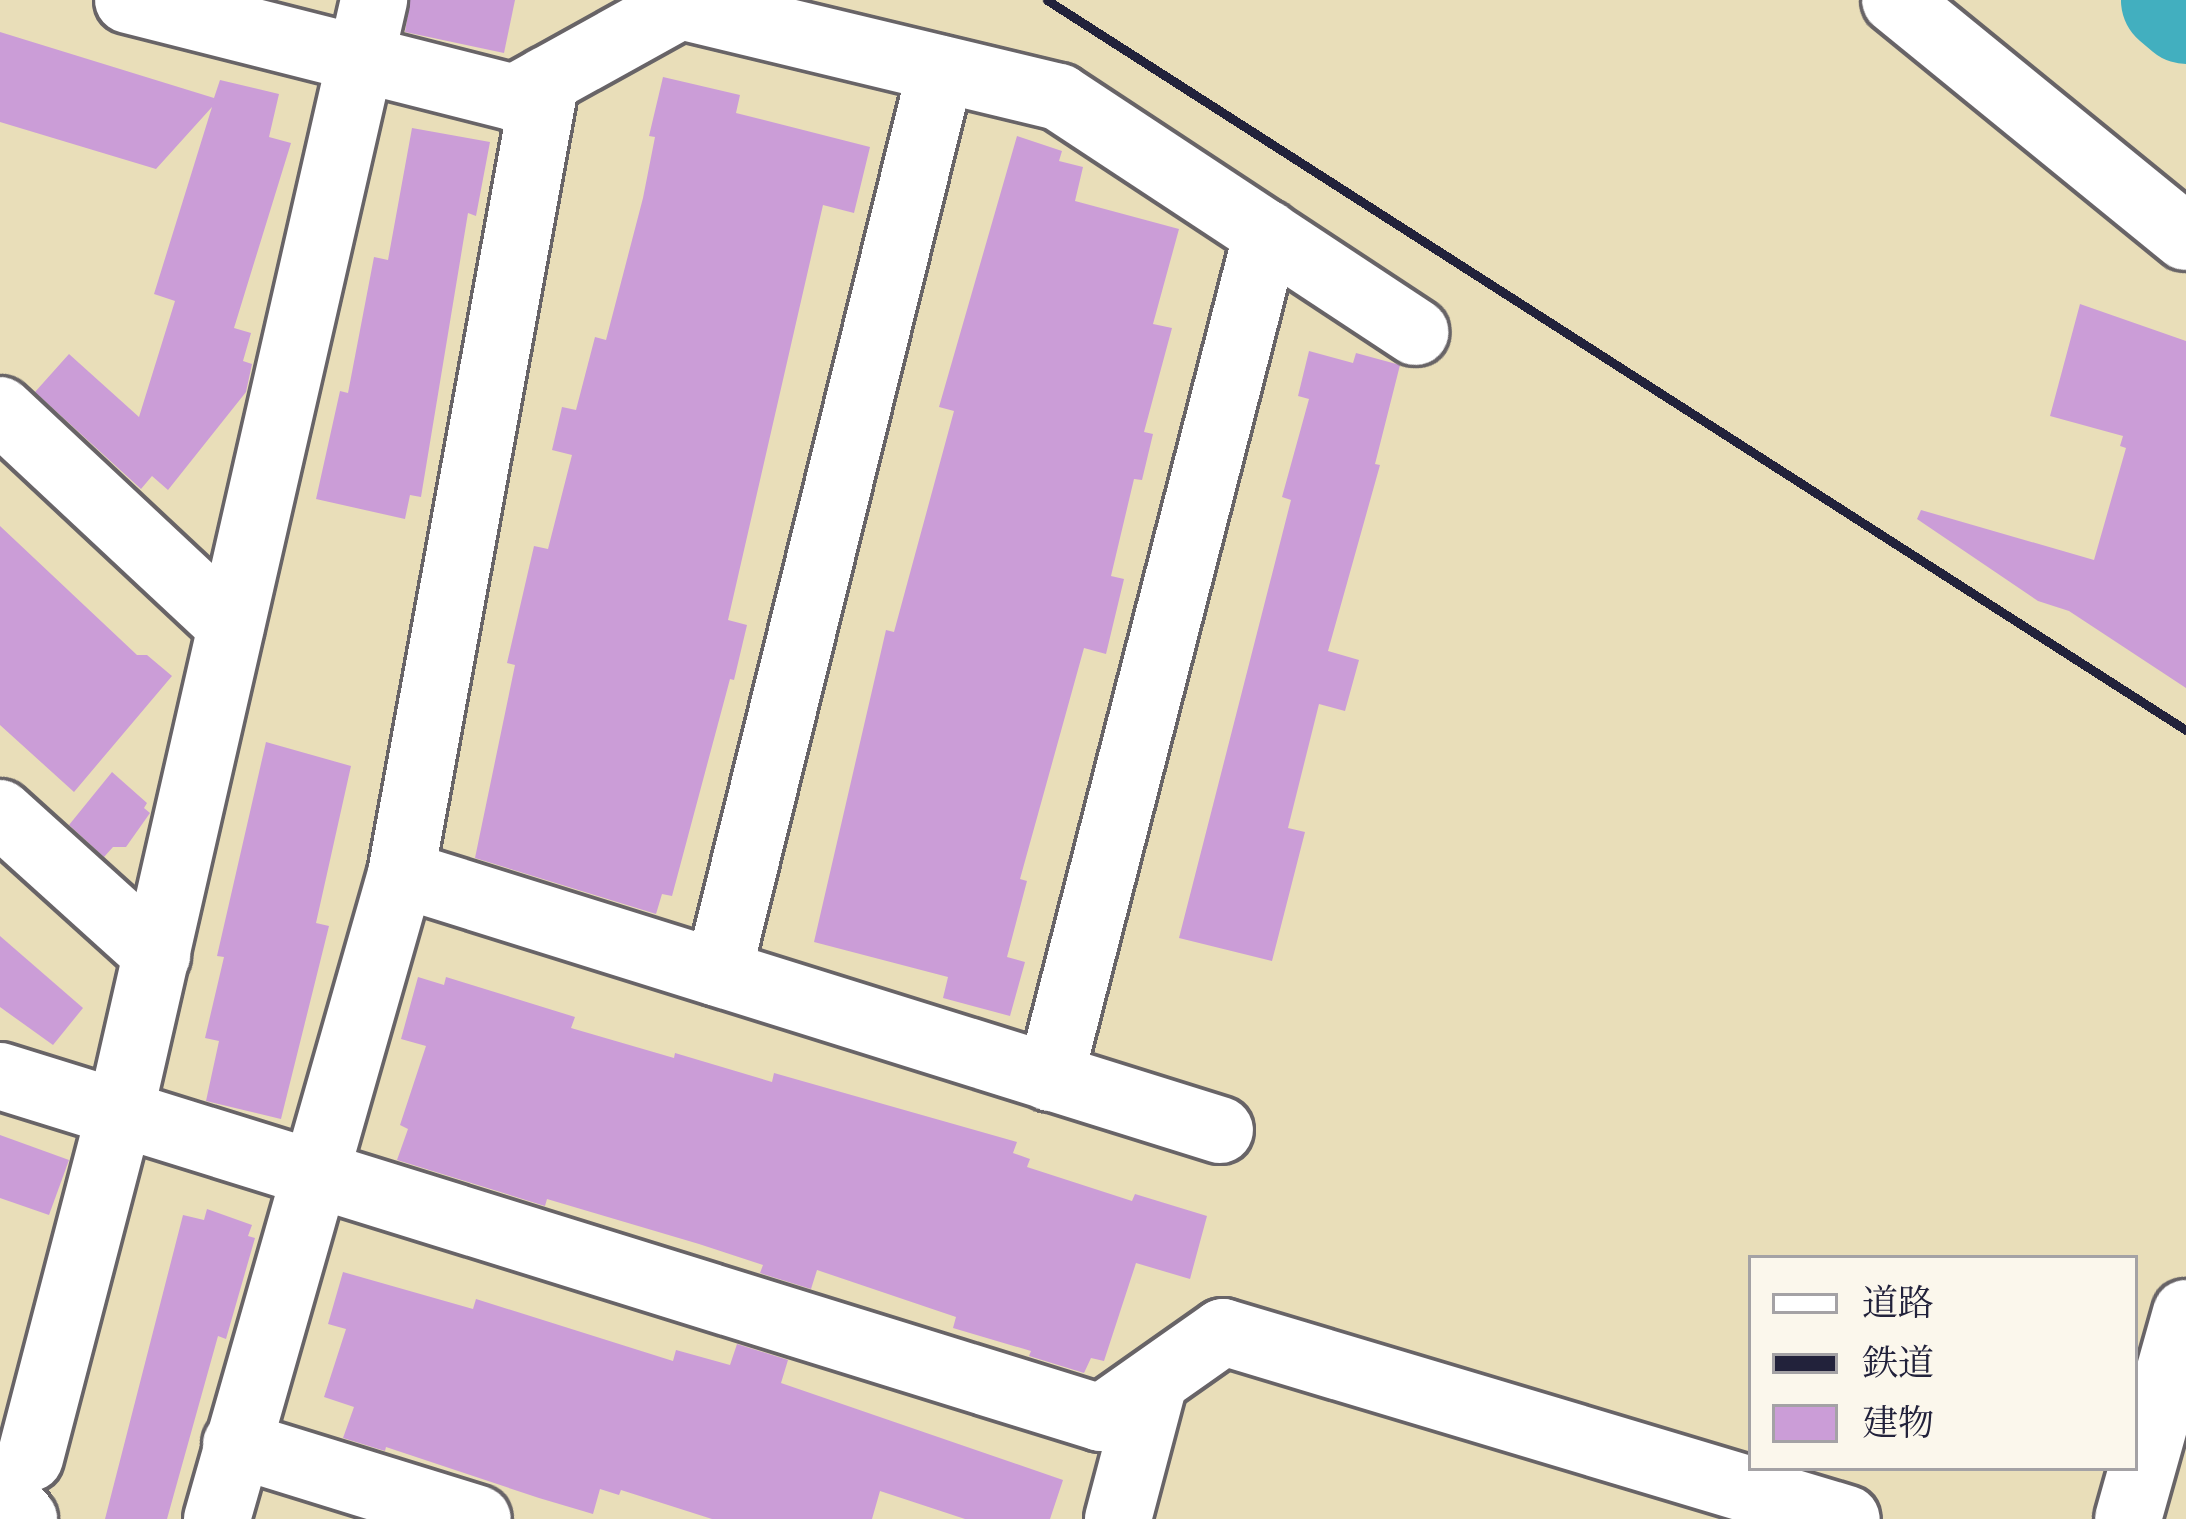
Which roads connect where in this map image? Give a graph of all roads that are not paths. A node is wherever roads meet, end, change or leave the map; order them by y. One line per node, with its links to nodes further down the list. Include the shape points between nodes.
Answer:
1 (128, 0): 4 (street)
2 (374, 0): 4 (street)
3 (1895, 0): 8 (street)
4 (360, 63): 6 (street, via 514,98); 11 (street)
5 (941, 69): 6 (street, via 680,6); 7 (street, via 1059,97); 15 (street)
6 (546, 80): 13 (street)
7 (1267, 233): 9 (street); 17 (street)
8 (2186, 237)
9 (1415, 332)
10 (0, 410): 11 (street)
11 (231, 626): 14 (street)
12 (0, 813): 14 (street)
13 (401, 874): 15 (street); 20 (street)
14 (157, 955): 18 (street)
15 (718, 973): 17 (street)
16 (0, 1076): 18 (street)
17 (1050, 1078): 19 (street)
18 (120, 1113): 20 (street); 24 (street)
19 (1220, 1130)
20 (318, 1175): 22 (street, via 1101,1418); 23 (street)
21 (2186, 1313): 30 (street)
22 (1154, 1383): 25 (street, via 1223,1332); 28 (street)
23 (236, 1444): 26 (street); 27 (street)
24 (18, 1490)
25 (1690, 1496): 29 (street)
26 (217, 1519)
27 (478, 1519)
28 (1118, 1519)
29 (1847, 1519)
30 (2128, 1519)

